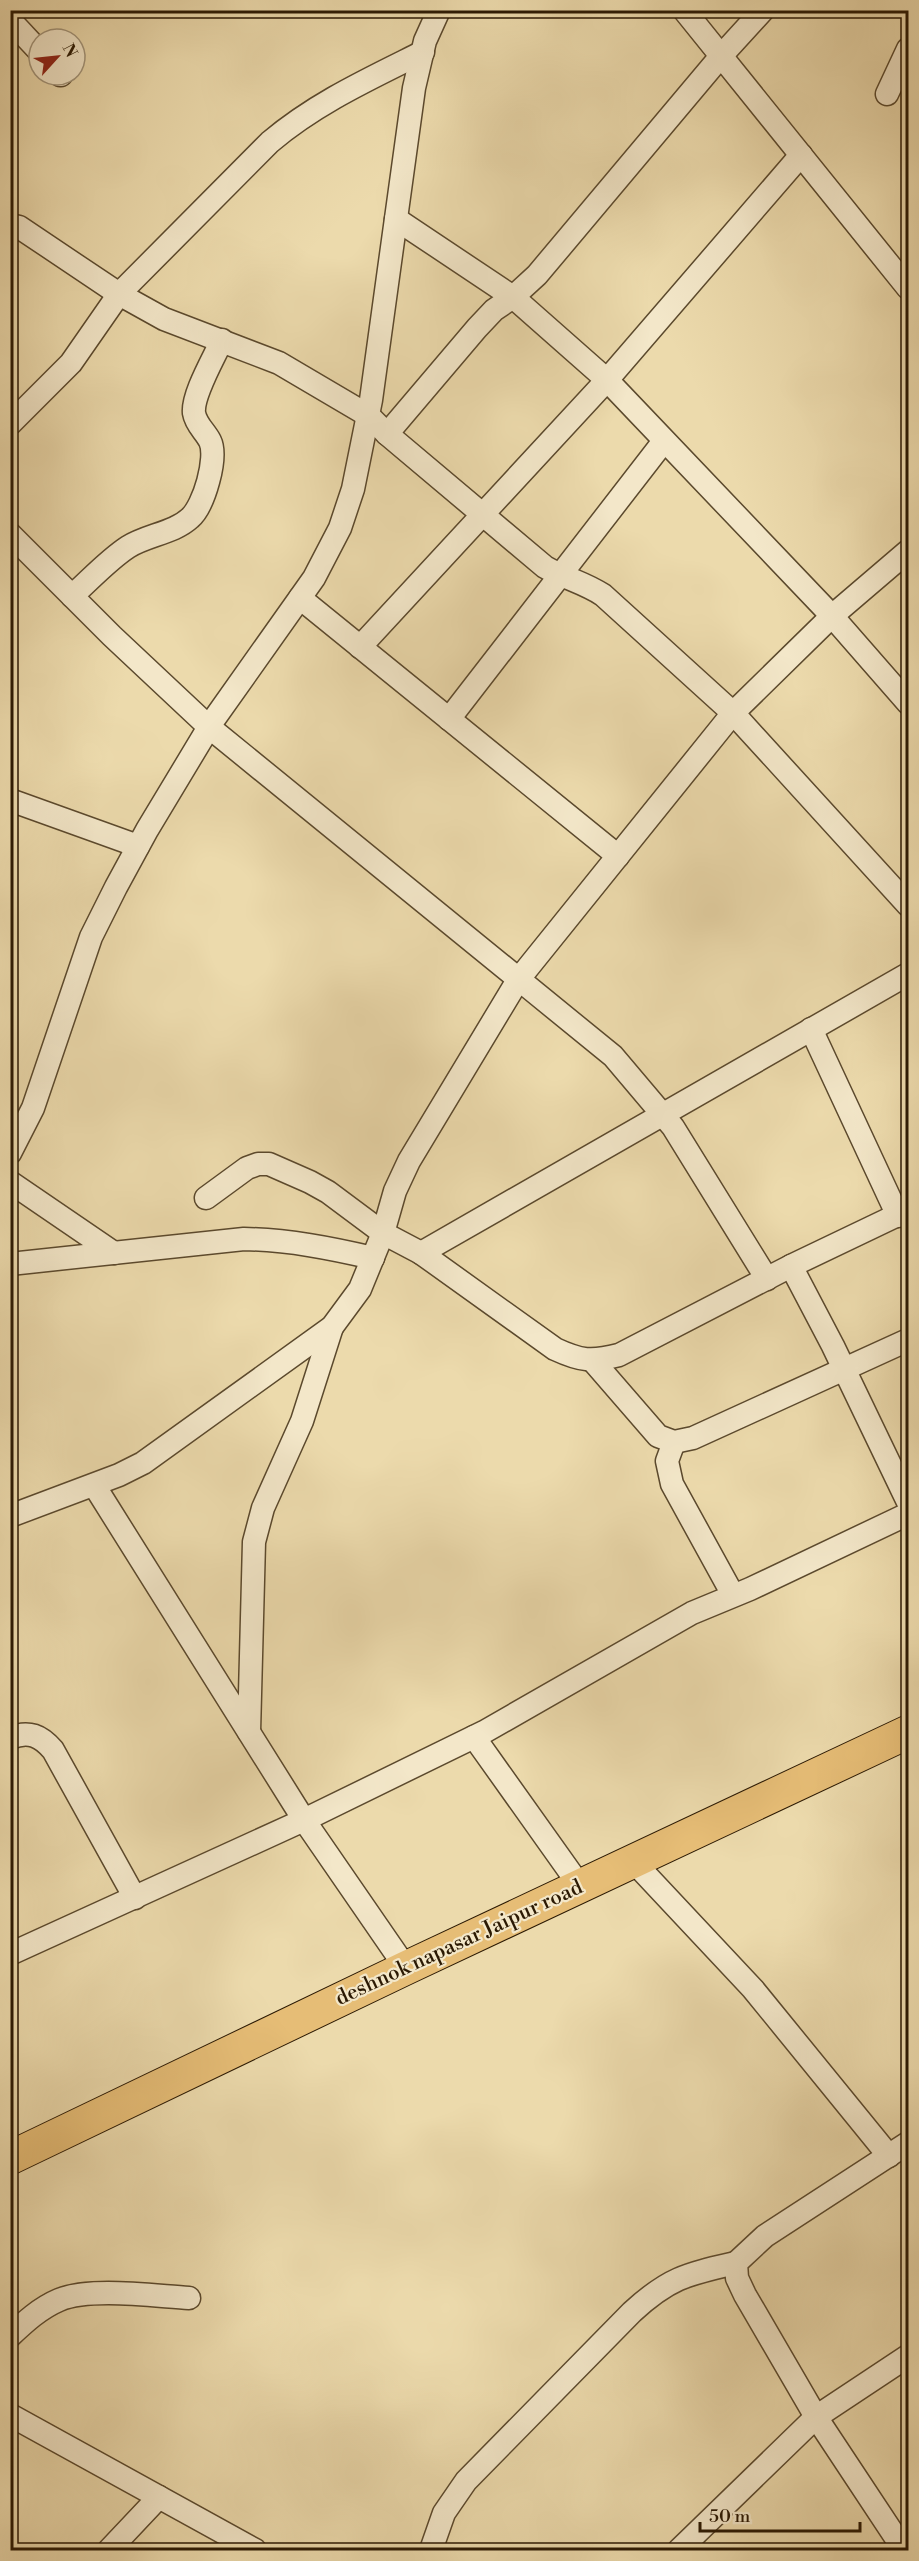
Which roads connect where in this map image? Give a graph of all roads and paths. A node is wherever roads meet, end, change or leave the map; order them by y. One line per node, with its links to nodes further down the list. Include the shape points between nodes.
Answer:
1 (439, 10): 7 (street)
2 (684, 10): 8 (street)
3 (763, 10): 8 (street)
4 (10, 20): 5 (street)
5 (27, 38)
6 (909, 49): 9 (street)
7 (423, 52): 11 (street, via 414,88); 14 (street, via 297,120 270,142)
8 (721, 56): 10 (street); 15 (street, via 537,274)
9 (887, 94)
10 (801, 155): 13 (street); 17 (street)
11 (396, 219): 15 (street); 18 (street)
12 (10, 225): 14 (street, via 19,226)
13 (909, 288)
14 (119, 294): 16 (street, via 164,319); 19 (street, via 71,363)
15 (513, 297): 17 (street); 20 (street, via 477,328)
16 (222, 340): 18 (street, via 279,363); 26 (street, via 195,401 197,423 214,451 199,507 181,525 126,549)
17 (607, 380): 21 (street); 22 (street)
18 (369, 416): 20 (street); 27 (street, via 340,528)
19 (10, 424)
20 (387, 434): 22 (street)
21 (664, 441): 25 (street); 28 (street)
22 (483, 515): 25 (street, via 545,567); 29 (street)
23 (14, 545): 26 (street)
24 (909, 551): 28 (street)
25 (562, 576): 31 (street, via 603,595); 32 (street)
26 (72, 596): 33 (street)
27 (300, 598): 29 (street); 33 (street)
28 (832, 616): 30 (street); 31 (street)
29 (360, 647): 32 (street)
30 (909, 703)
31 (733, 713): 36 (street); 37 (street)
32 (449, 719): 36 (street)
33 (208, 727): 35 (street); 39 (street)
34 (10, 800): 35 (street)
35 (138, 846): 42 (street, via 91,937 33,1108)
36 (618, 856): 39 (street)
37 (909, 905)
38 (909, 974): 40 (street)
39 (518, 980): 41 (street, via 613,1056); 46 (street, via 409,1161)
40 (811, 1029): 41 (street); 45 (street)
41 (663, 1113): 48 (street); 52 (street)
42 (10, 1153)
43 (10, 1182): 47 (street)
44 (206, 1198): 46 (street, via 247,1168 268,1164 328,1192)
45 (903, 1213): 51 (street)
46 (383, 1233): 48 (street); 49 (street)
47 (114, 1253): 49 (street, via 254,1239 319,1246); 50 (street)
48 (421, 1253): 55 (street, via 555,1349)
49 (373, 1258): 53 (street, via 360,1289)
50 (10, 1264)
51 (791, 1266): 52 (street); 56 (street)
52 (767, 1279): 55 (street, via 619,1355)
53 (332, 1327): 58 (street, via 143,1463); 63 (street, via 302,1421 263,1508 255,1542)
54 (909, 1340): 56 (street)
55 (593, 1361): 57 (street, via 658,1436)
56 (844, 1370): 57 (street, via 693,1438); 59 (street)
57 (674, 1442): 62 (street, via 667,1461 672,1484)
58 (94, 1485): 61 (street); 63 (street)
59 (909, 1502)
60 (909, 1514): 62 (street)
61 (10, 1516)
62 (733, 1595): 65 (street, via 692,1613)
63 (249, 1732): 67 (street)
64 (909, 1732): 68 (main road, deshnok napasar Jaipur road)
65 (474, 1737): 67 (street); 69 (street)
66 (10, 1738): 70 (street, via 29,1734 43,1738 53,1750)
67 (304, 1820): 70 (street); 72 (street)
68 (633, 1861): 69 (main road, deshnok napasar Jaipur road); 74 (street, via 753,1989)
69 (580, 1886): 72 (main road, deshnok napasar Jaipur road)
70 (135, 1898): 71 (street)
71 (10, 1954)
72 (406, 1968): 75 (main road, deshnok napasar Jaipur road)
73 (909, 2142): 74 (street)
74 (889, 2156): 76 (street, via 765,2236)
75 (10, 2158)
76 (736, 2263): 81 (street, via 737,2278 745,2295); 85 (street, via 684,2275 655,2291 632,2312 466,2481 444,2513)
77 (189, 2298): 78 (street, via 96,2294 60,2300 32,2316)
78 (10, 2336)
79 (909, 2355): 81 (street)
80 (10, 2415): 82 (street)
81 (816, 2417): 86 (street); 87 (street)
82 (159, 2497): 83 (street); 84 (street)
83 (109, 2550)
84 (255, 2550)
85 (431, 2550)
86 (679, 2550)
87 (904, 2550)

